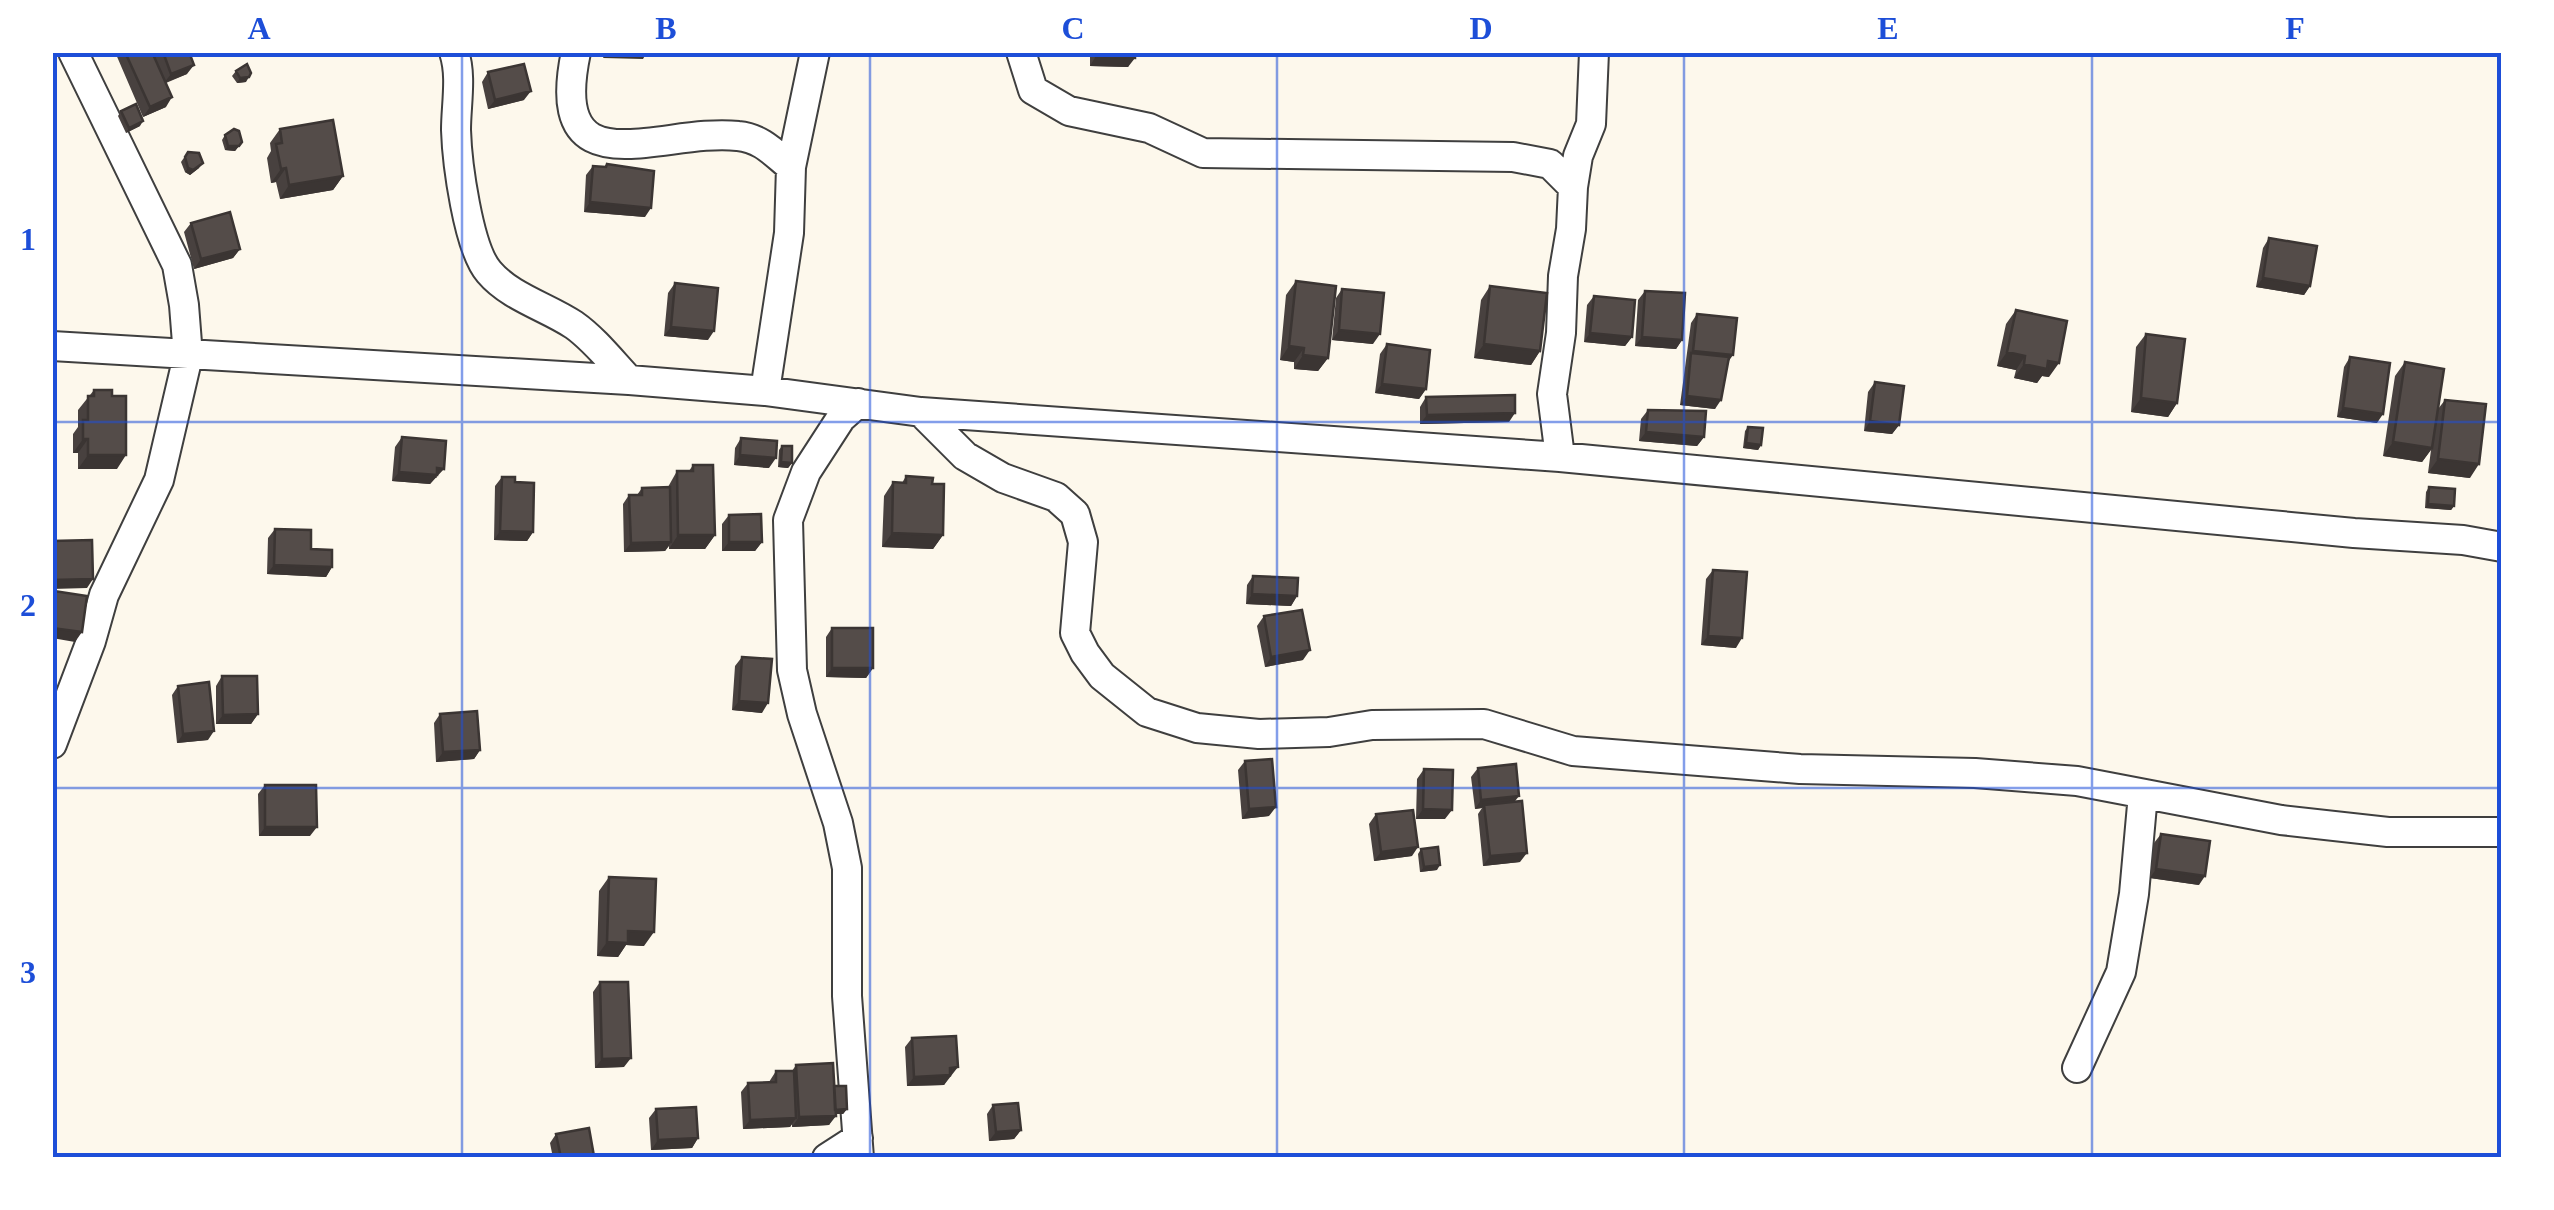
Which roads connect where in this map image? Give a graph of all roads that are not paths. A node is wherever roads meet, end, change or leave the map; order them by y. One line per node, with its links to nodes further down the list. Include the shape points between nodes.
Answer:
1 (73, 52): 10 (street, via 177,266)
2 (454, 52): 11 (street, via 462,188 487,271 576,326)
3 (576, 52): 7 (street, via 570,96 577,124 602,144 738,136 760,141)
4 (815, 52): 7 (street)
5 (1021, 52): 8 (street, via 1033,90 1069,111 1149,128 1203,153 1512,157 1550,164)
6 (1594, 52): 8 (street, via 1591,124)
7 (791, 167): 12 (street)
8 (1572, 187): 15 (street, via 1552,394)
9 (52, 346): 10 (street)
10 (188, 356): 11 (street); 17 (street, via 158,480 104,596)
11 (629, 380): 12 (street)
12 (765, 392): 13 (street)
13 (858, 403): 14 (street); 21 (street, via 806,472 788,520 792,670 847,868)
14 (921, 412): 15 (street); 18 (street, via 965,456 1056,496 1075,514 1083,542 1075,633 1085,653 1147,712 1196,728 1276,734 1372,724 1484,724 1574,750 1800,769 1975,773)
15 (1560, 457): 16 (street)
16 (2502, 547)
17 (52, 744)
18 (2143, 794): 19 (street, via 2388,832); 20 (street, via 2121,972)
19 (2502, 832)
20 (2077, 1068)
21 (858, 1148): 22 (street)
22 (826, 1158)

